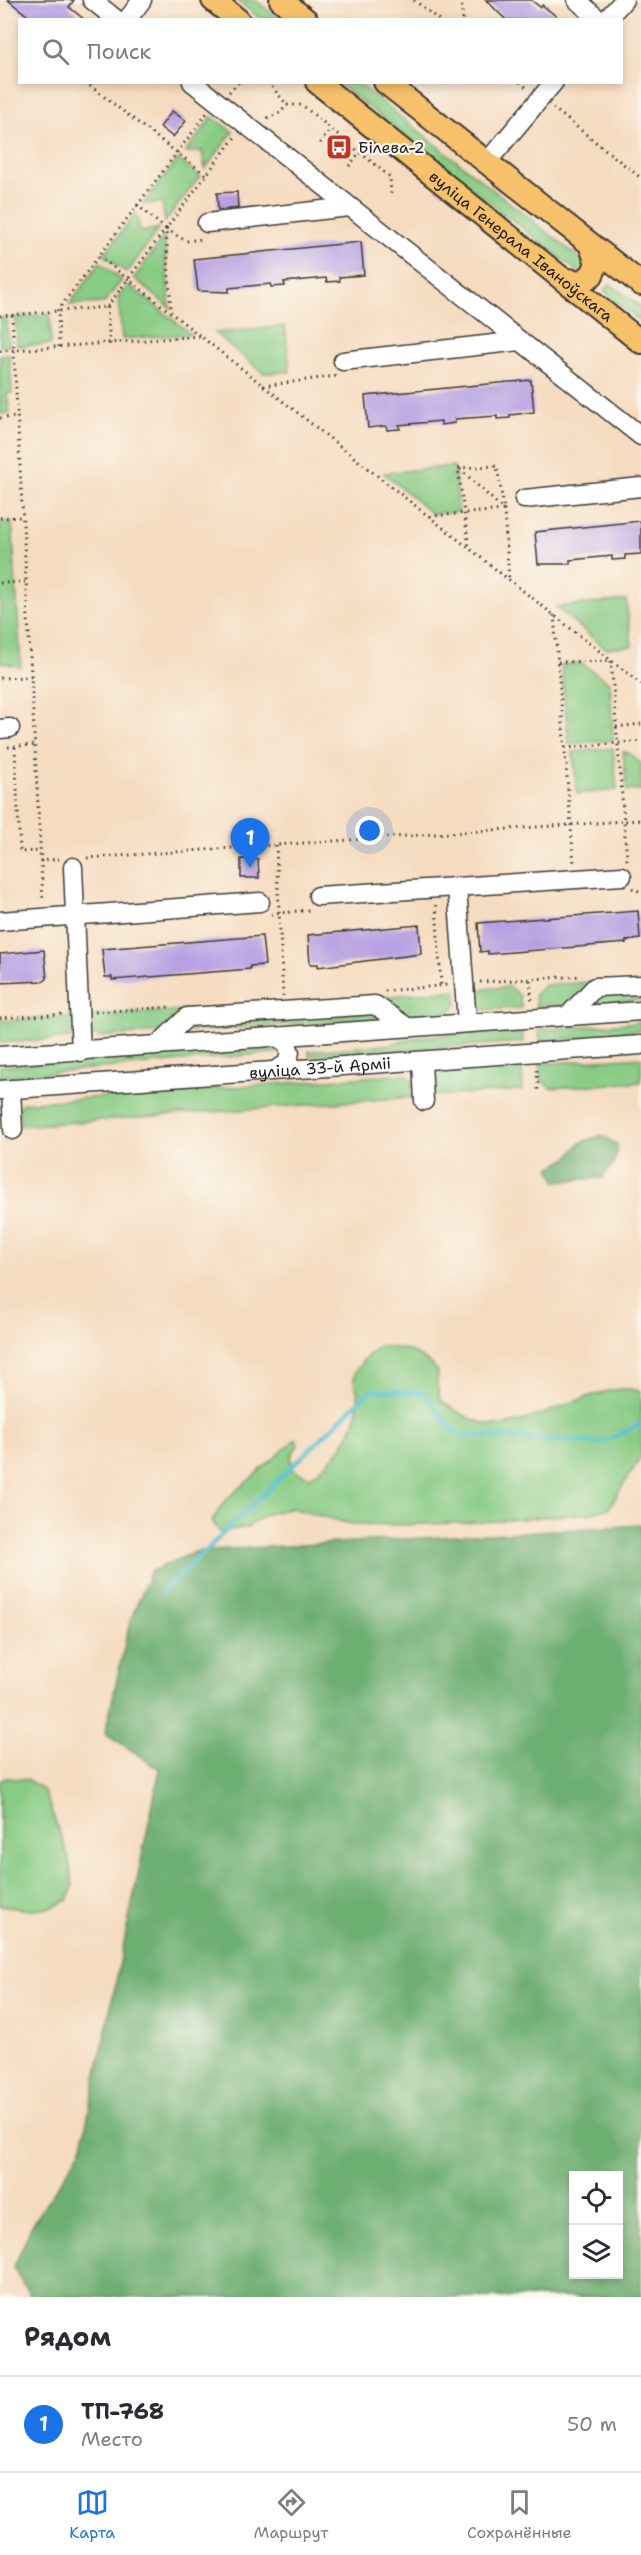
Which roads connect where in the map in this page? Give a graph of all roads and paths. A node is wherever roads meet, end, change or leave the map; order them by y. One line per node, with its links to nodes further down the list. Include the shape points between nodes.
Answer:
1 (92, 0): 9 (street)
2 (142, 0): 10 (street)
3 (213, 0): 11 (main road)
4 (281, 0): 12 (main road)
5 (414, 0): 13 (path)
6 (461, 0): 14 (path)
7 (577, 0): 15 (street)
8 (624, 0): 16 (street)
9 (114, 18)
10 (128, 18)
11 (236, 18)
12 (304, 18)
13 (437, 18)
14 (463, 18)
15 (597, 18)
16 (608, 18)
17 (88, 84): 32 (path)
18 (194, 84): 26 (street)
19 (236, 84): 26 (path)
20 (270, 84): 27 (path)
21 (319, 84): 46 (main road, вуліца Генерала Іваноўскага)
22 (389, 84): 34 (main road)
23 (522, 84): 25 (path)
24 (552, 84): 25 (street)
25 (540, 99): 34 (street); 37 (path)
26 (218, 103): 32 (path); 40 (street)
27 (287, 105): 28 (path); 29 (path, via 302,105)
28 (280, 113)
29 (331, 129): 31 (path); 33 (path)
30 (237, 134): 36 (path)
31 (320, 143)
32 (177, 152): 36 (path); 39 (path)
33 (360, 152): 35 (path); 38 (path, via 390,177)
34 (487, 162): 43 (main road)
35 (349, 166)
36 (207, 175): 42 (path)
37 (641, 178)
38 (391, 198)
39 (137, 205): 42 (path); 44 (path)
40 (349, 207): 41 (street); 55 (street)
41 (207, 223)
42 (166, 229): 45 (path); 51 (path)
43 (590, 244): 46 (main road, via 597,263 592,275 581,282); 47 (main road)
44 (99, 256): 45 (path); 50 (path)
45 (127, 278): 48 (path); 51 (path)
46 (563, 279): 49 (main road, вуліца Генерала Іваноўскага)
47 (634, 279): 49 (main road, via 609,274 600,281 595,295)
48 (107, 307): 50 (path); 57 (path)
49 (599, 308): 56 (main road, вуліца Генерала Іваноўскага)
50 (58, 310): 52 (path); 58 (path)
51 (171, 313): 54 (path)
52 (12, 315): 53 (path); 59 (path)
53 (0, 316)
54 (201, 336): 57 (path); 70 (path)
55 (520, 341): 61 (street); 64 (street)
56 (641, 342)
57 (110, 345): 58 (path)
58 (60, 346): 59 (path)
59 (14, 350): 60 (path); 62 (path)
60 (0, 351)
61 (343, 361)
62 (18, 417): 63 (path); 71 (path)
63 (0, 418)
64 (641, 436)
65 (458, 468): 68 (path); 68 (path, via 497,466); 69 (path)
66 (641, 487): 67 (street)
67 (524, 498)
68 (504, 510): 69 (path); 74 (path)
69 (464, 514): 70 (path); 73 (path)
70 (428, 516): 73 (path)
71 (23, 517): 72 (path); 75 (path)
72 (0, 518)
73 (469, 548): 74 (path)
74 (509, 580): 77 (path)
75 (26, 582): 76 (path); 80 (path)
76 (0, 583)
77 (554, 615): 78 (path); 79 (path)
78 (611, 661): 79 (path); 82 (path); 84 (path)
79 (558, 662): 90 (path)
80 (31, 677): 81 (path); 87 (path)
81 (0, 678)
82 (641, 684)
83 (641, 724): 84 (path)
84 (616, 726): 86 (path)
85 (641, 741): 86 (path)
86 (617, 743): 90 (path); 92 (path)
87 (34, 746): 89 (path); 95 (path)
88 (0, 747): 89 (path)
89 (15, 747): 95 (path, via 20,852)
90 (565, 748): 93 (path)
91 (641, 820): 92 (path)
92 (624, 821): 93 (path); 98 (path)
93 (572, 823): 94 (path); 99 (path)
94 (276, 845): 97 (path); 105 (path)
95 (40, 851): 96 (path)
96 (40, 861): 97 (path); 107 (path)
97 (71, 862): 106 (street)
98 (626, 876): 99 (street); 101 (path)
99 (574, 880): 100 (street)
100 (457, 887): 103 (street); 116 (street)
101 (641, 892)
102 (433, 900): 111 (path)
103 (316, 903): 105 (path)
104 (264, 908): 105 (path); 106 (street)
105 (279, 913): 112 (path)
106 (75, 915): 107 (street); 122 (street)
107 (44, 918): 108 (street)
108 (0, 921)
109 (530, 980): 113 (path)
110 (641, 985): 115 (street, via 595,987)
111 (441, 986)
112 (284, 1000)
113 (532, 1006)
114 (641, 1011): 115 (street, вуліца 33-й Арміі)
115 (568, 1016): 116 (street, вуліца 33-й Арміі)
116 (467, 1023): 117 (street, вуліца 33-й Арміі)
117 (407, 1028): 118 (street, вуліца 33-й Арміі); 121 (street, via 375,1005 187,1017)
118 (315, 1035): 119 (street, вуліца 33-й Арміі); 126 (street, via 305,1041 302,1052 306,1062)
119 (275, 1038): 121 (street, вуліца 33-й Арміі); 127 (street, via 286,1042 290,1052 287,1064)
120 (641, 1045): 124 (street, вуліца 33-й Арміі)
121 (157, 1046): 122 (street, вуліца 33-й Арміі)
122 (81, 1052): 123 (street, вуліца 33-й Арміі)
123 (0, 1056)
124 (422, 1062): 126 (street, вуліца 33-й Арміі); 130 (street)
125 (536, 1065): 129 (path)
126 (315, 1067): 127 (street, вуліца 33-й Арміі)
127 (276, 1070): 128 (street, вуліца 33-й Арміі)
128 (6, 1090): 131 (street)
129 (538, 1092)
130 (424, 1101)
131 (13, 1130)

